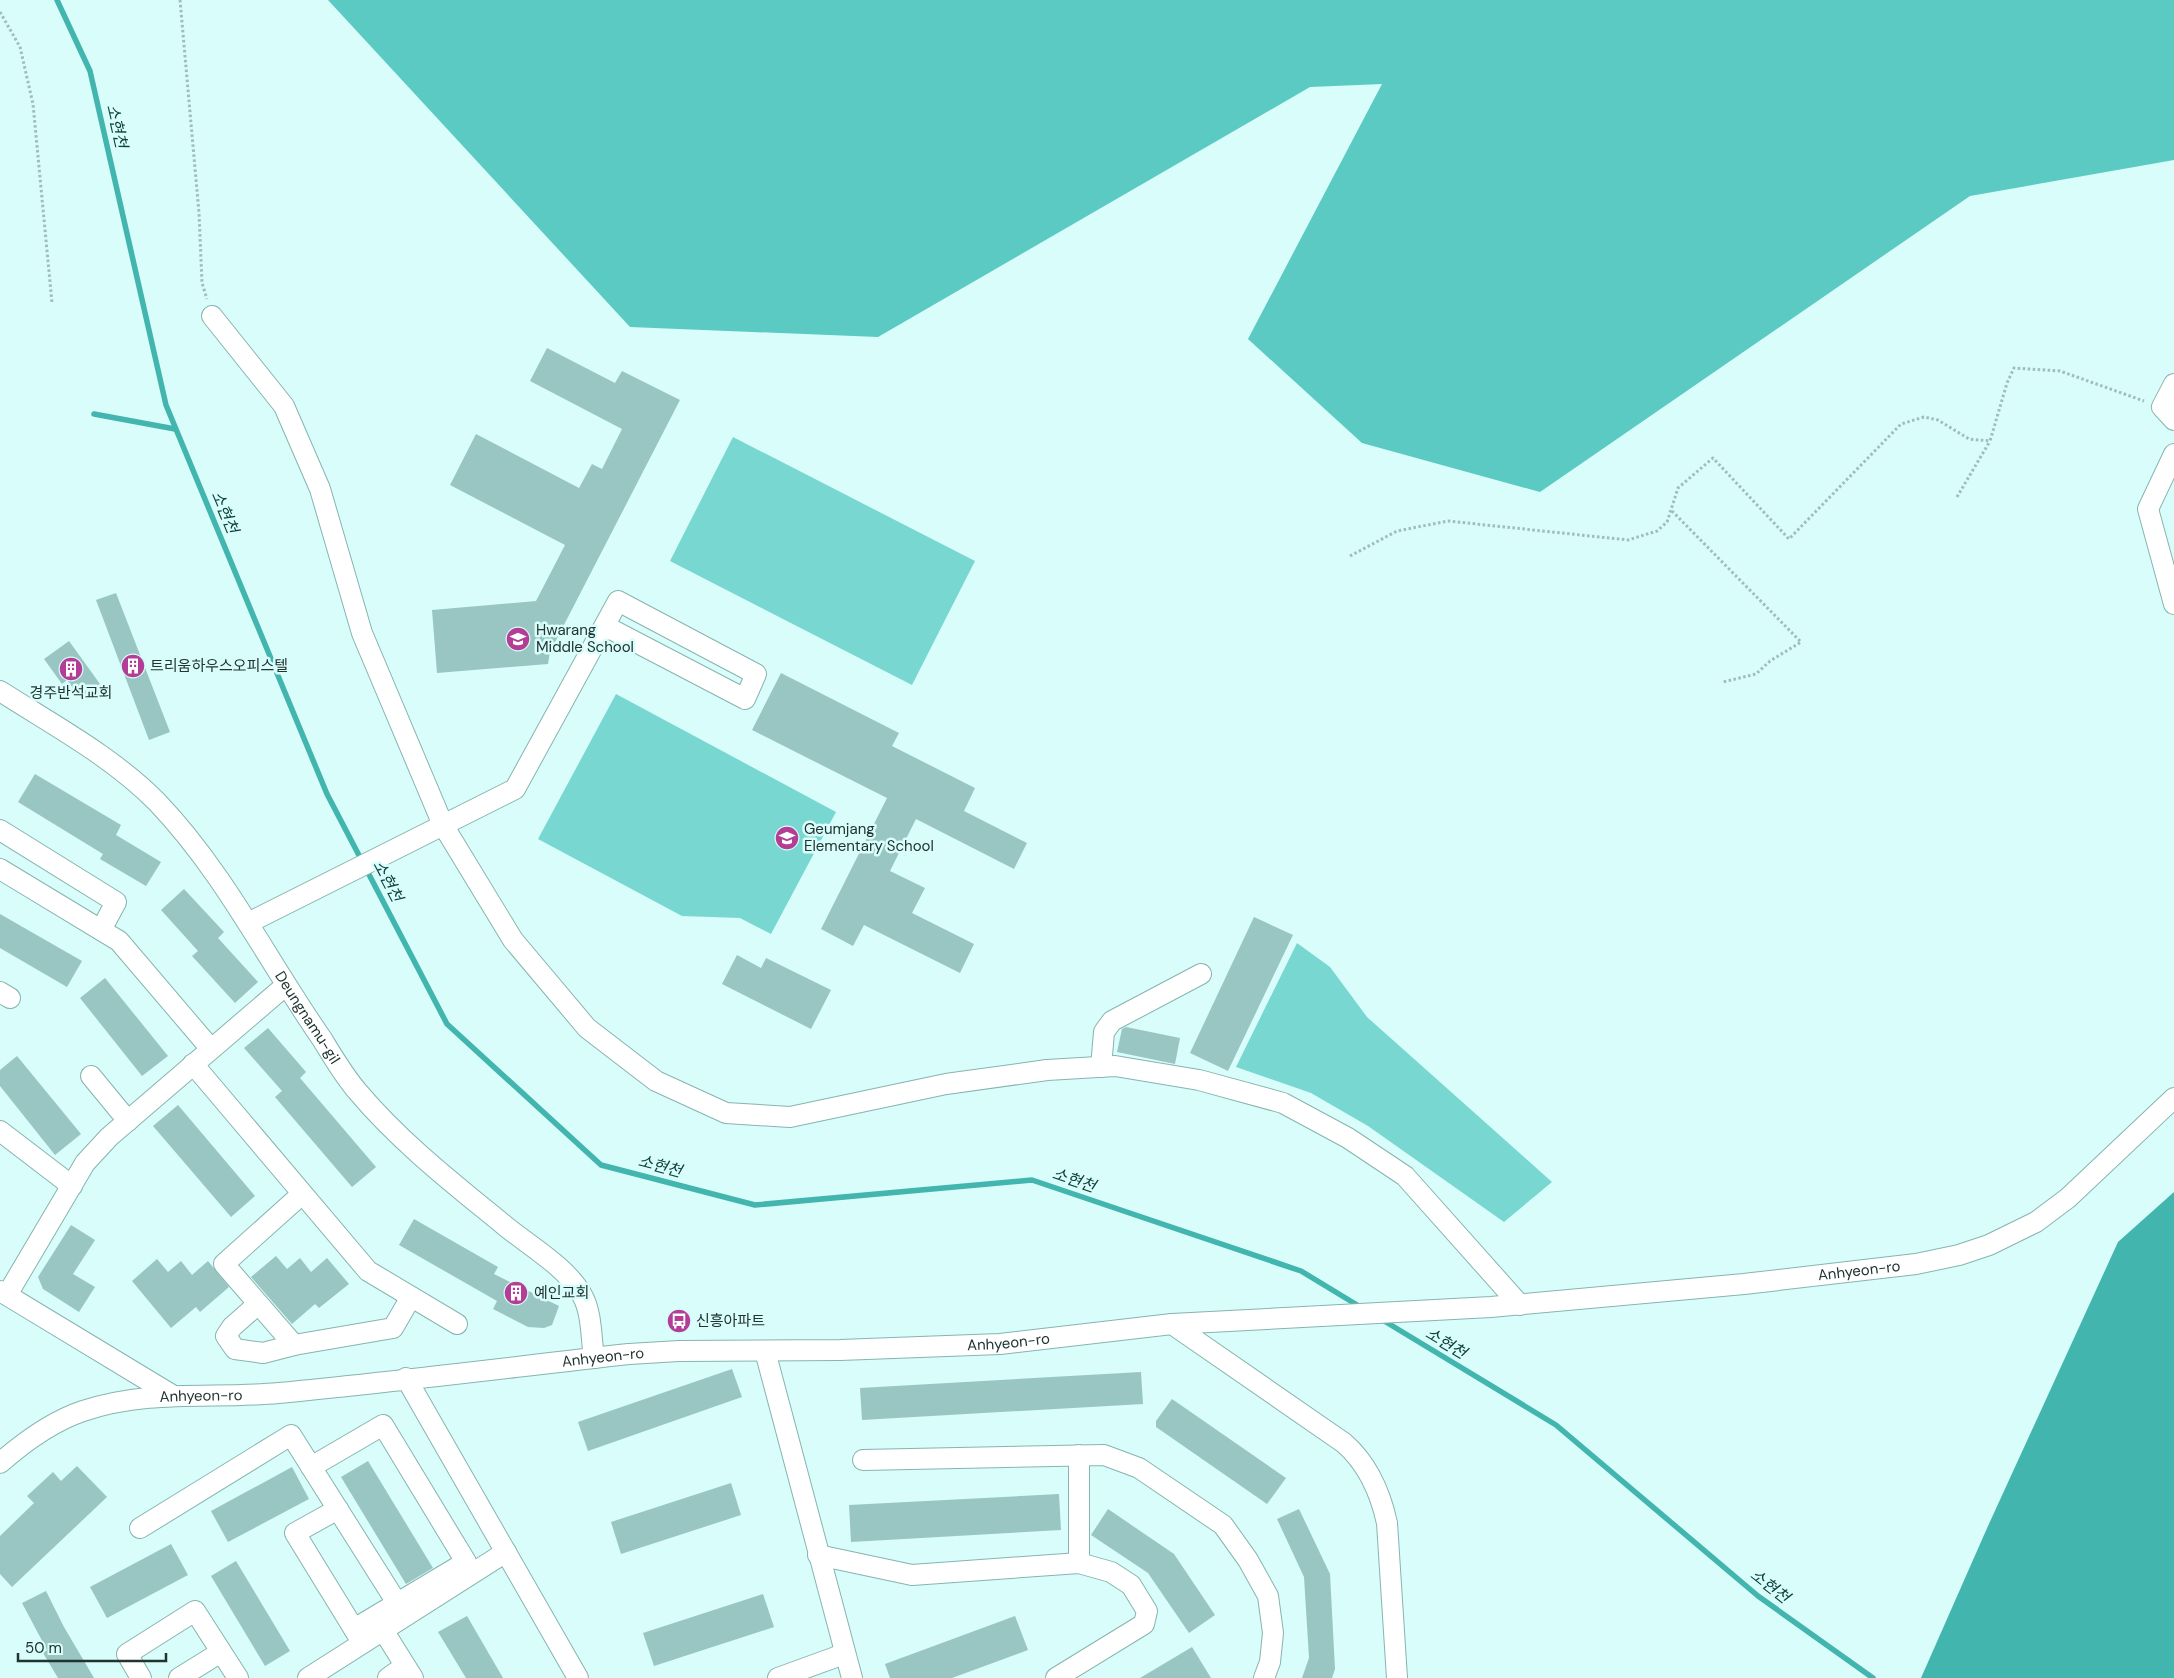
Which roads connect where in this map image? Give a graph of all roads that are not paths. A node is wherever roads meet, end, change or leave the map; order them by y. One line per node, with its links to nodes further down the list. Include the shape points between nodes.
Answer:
1 (212, 316): 8 (street, via 284,406 320,488 362,633)
2 (2174, 384): 3 (street)
3 (2168, 413)
4 (2174, 454): 5 (street, via 2148,509)
5 (2174, 604)
6 (605, 626): 6 (street, via 745,699 756,674 618,601); 8 (street, via 514,790)
7 (0, 691): 11 (street, Deungnamu-gil, via 117,767 156,801 198,848)
8 (443, 825): 11 (street); 17 (street, via 513,940 587,1028 656,1081 726,1113 790,1117 946,1084 1046,1070)
9 (0, 830): 12 (street, via 116,902)
10 (0, 869): 12 (street)
11 (248, 923): 14 (street, Deungnamu-gil)
12 (101, 930): 15 (street, via 119,941)
13 (1201, 974): 17 (street, via 1112,1021 1104,1032)
14 (285, 986): 15 (street); 32 (street, Deungnamu-gil, via 358,1092 413,1147 571,1279 588,1308)
15 (211, 1049): 16 (street)
16 (193, 1064): 20 (street); 23 (street)
17 (1101, 1067): 27 (street, via 1115,1066 1199,1080 1283,1103 1348,1138 1405,1176)
18 (91, 1076): 20 (street)
19 (2174, 1098): 27 (street, Anhyeon-ro, via 2051,1211 2014,1234 1958,1255 1916,1264 1744,1284)
20 (128, 1121): 22 (street, via 85,1163)
21 (0, 1130): 22 (street)
22 (72, 1186): 24 (street)
23 (302, 1194): 25 (street, via 368,1271); 26 (street, via 224,1264)
24 (4, 1293): 34 (street)
25 (411, 1297): 28 (street); 30 (street, via 393,1328)
26 (258, 1304): 30 (street); 30 (street, via 226,1336 235,1349 263,1353)
27 (1520, 1305): 29 (street, Anhyeon-ro)
28 (457, 1324)
29 (1172, 1324): 31 (street, Anhyeon-ro, via 1000,1344); 60 (street, via 1344,1442 1370,1473 1387,1523)
30 (294, 1345)
31 (765, 1351): 32 (street, Anhyeon-ro, via 678,1351); 42 (street)
32 (594, 1358): 33 (street, Anhyeon-ro)
33 (406, 1378): 34 (street, Anhyeon-ro, via 277,1393); 41 (street)
34 (172, 1394): 37 (street, Anhyeon-ro, via 83,1411 44,1430)
35 (1079, 1455): 36 (street); 43 (street); 59 (street, via 1104,1455 1139,1468 1223,1525 1268,1596 1273,1633 1270,1662)
36 (863, 1460)
37 (0, 1462)
38 (312, 1467): 39 (street); 40 (street, via 291,1435); 44 (street, via 383,1425 466,1562)
39 (338, 1509): 44 (street); 46 (street, via 295,1533)
40 (140, 1528)
41 (506, 1552): 45 (street); 55 (street)
42 (818, 1555): 43 (street, via 912,1575); 48 (street)
43 (1079, 1563): 58 (street, via 1111,1572 1131,1585 1147,1611 1144,1624)
44 (397, 1604): 46 (street)
45 (383, 1630): 46 (street); 49 (street)
46 (358, 1636): 53 (street)
47 (221, 1652): 50 (street, via 194,1611 127,1654); 51 (street); 52 (street)
48 (844, 1654): 56 (street); 57 (street)
49 (409, 1672): 54 (street)
50 (141, 1678)
51 (179, 1678)
52 (238, 1678)
53 (308, 1678)
54 (388, 1678)
55 (578, 1678)
56 (778, 1678)
57 (852, 1678)
58 (1056, 1678)
59 (1264, 1678)
60 (1397, 1678)

